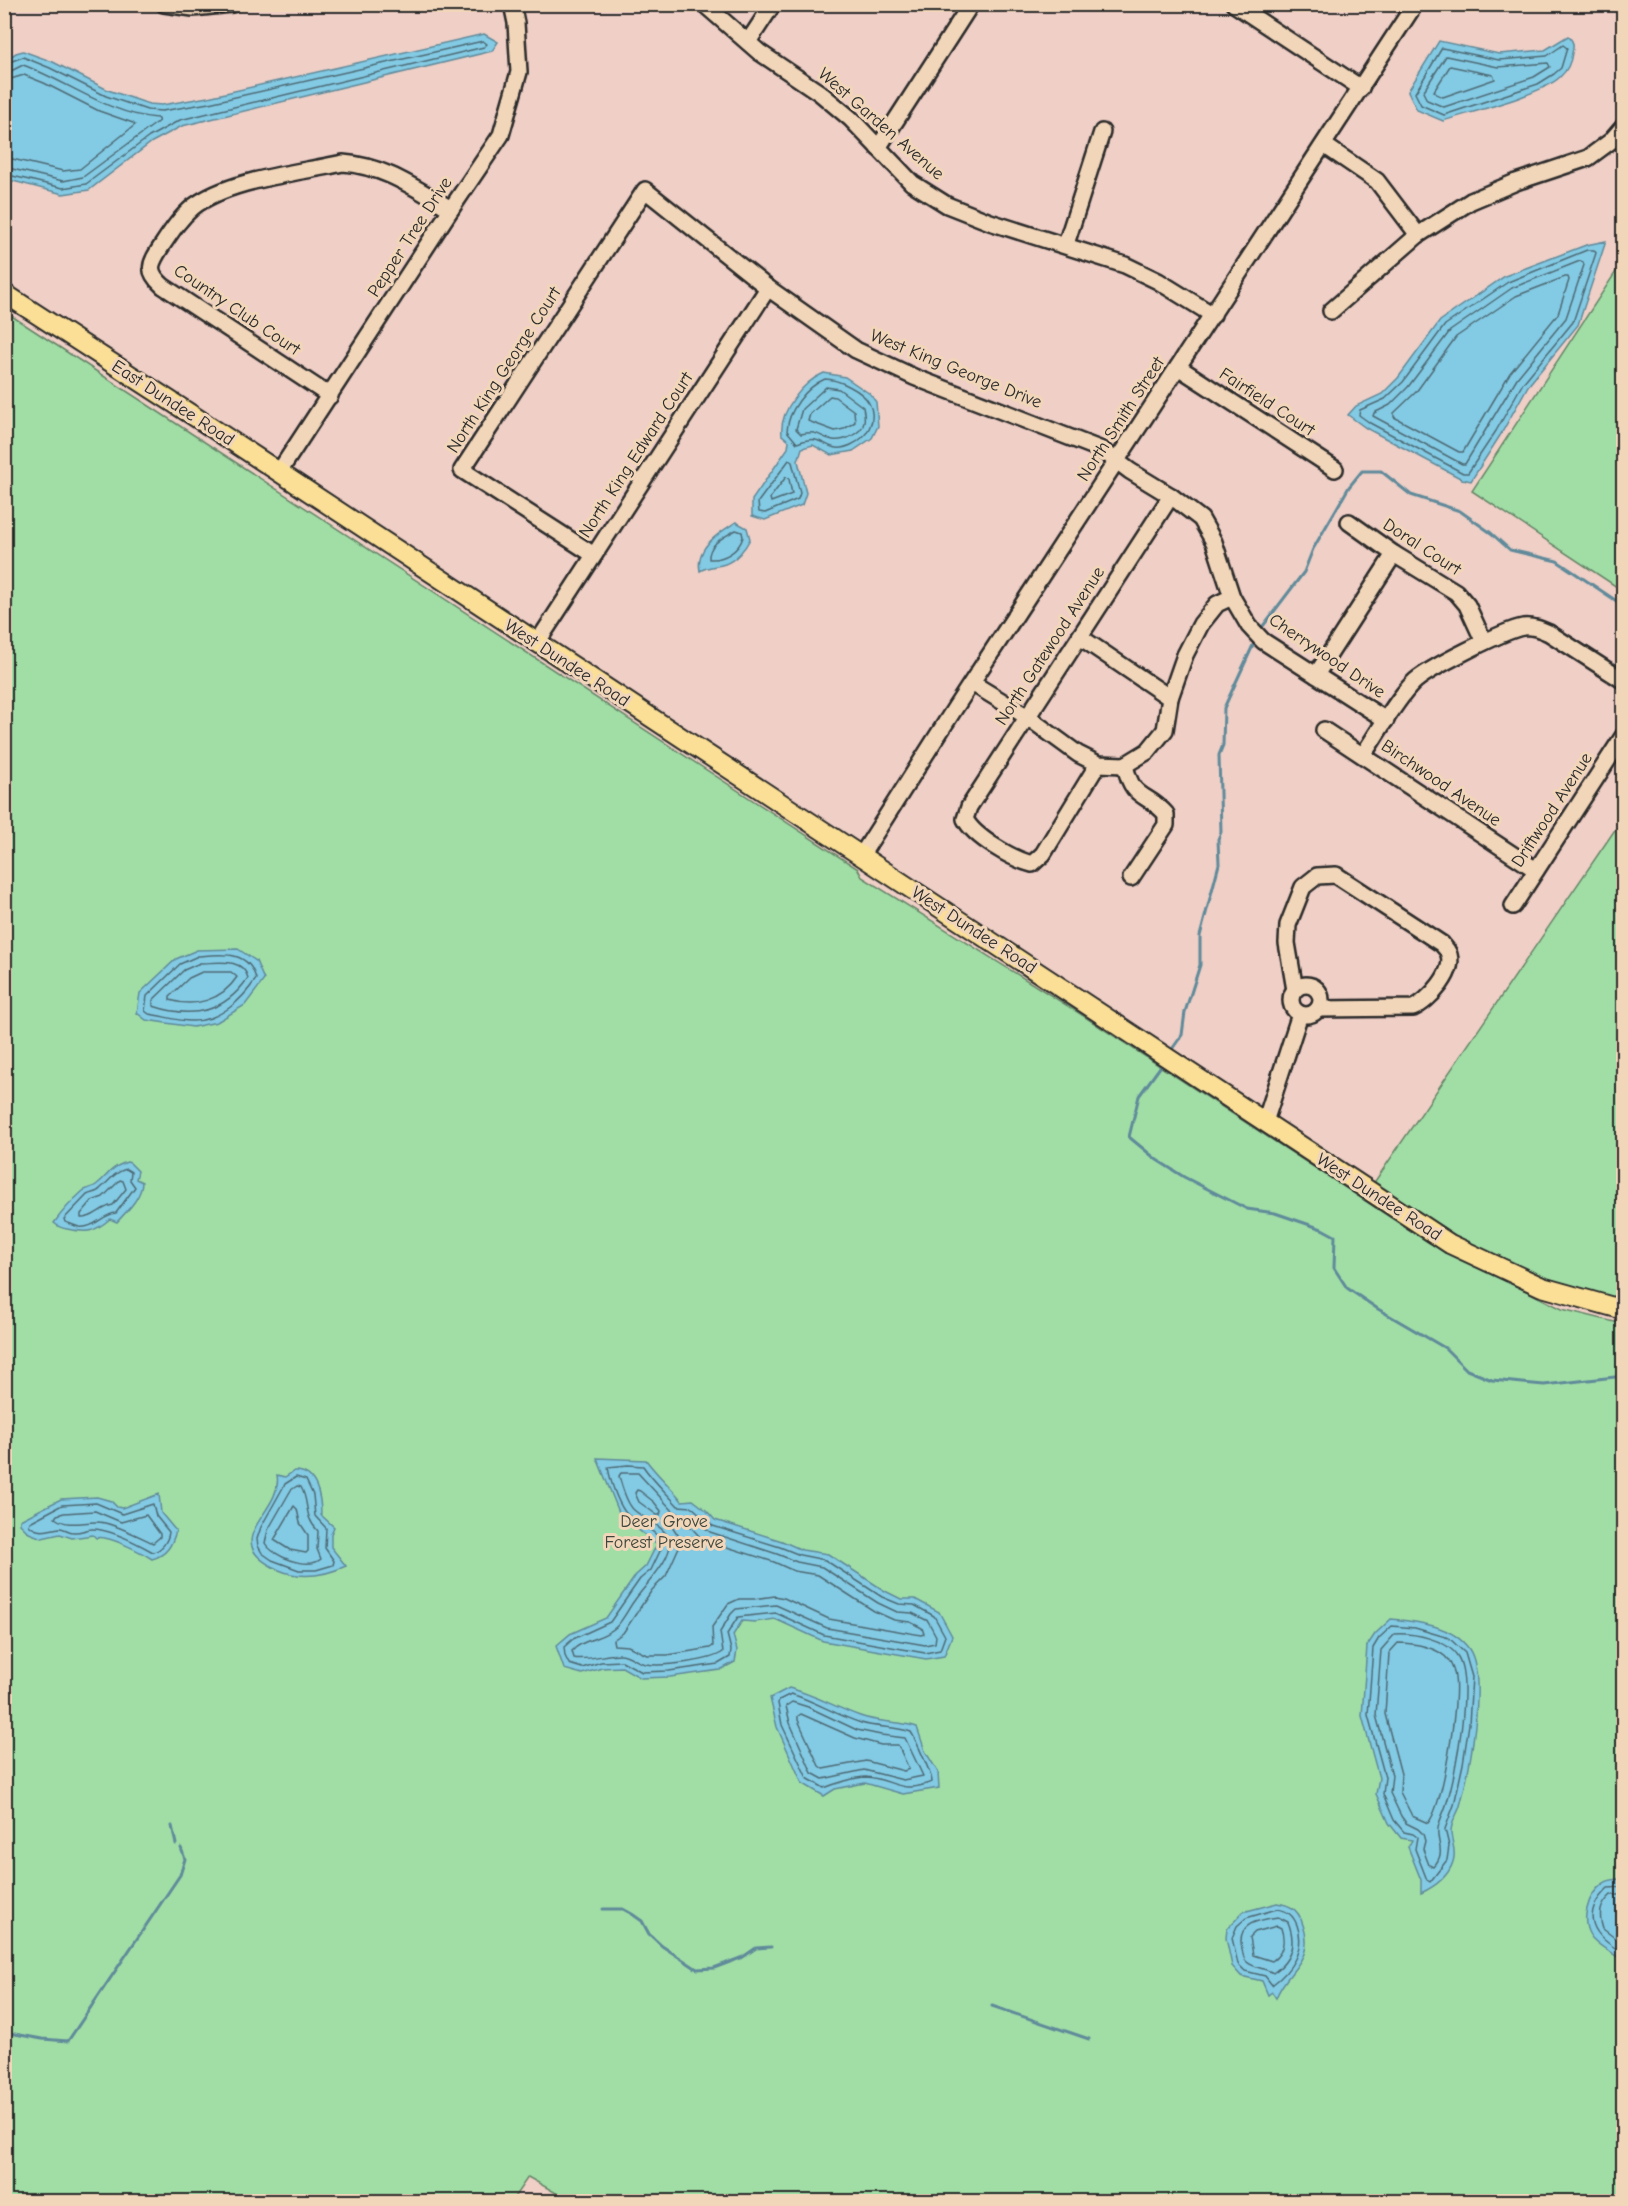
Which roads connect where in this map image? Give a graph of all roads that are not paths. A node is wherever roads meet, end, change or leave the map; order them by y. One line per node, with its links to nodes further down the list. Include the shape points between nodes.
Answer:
1 (164, 4): 2 (street, via 193,8)
2 (232, 4)
3 (512, 4): 16 (street, Pepper Tree Drive, via 519,72 501,135)
4 (704, 4): 9 (street, West Garden Avenue)
5 (773, 4): 9 (street)
6 (971, 4): 14 (street)
7 (1234, 4): 10 (street)
8 (1415, 4): 10 (street, North Smith Street)
9 (748, 42): 14 (street, West Garden Avenue, via 820,93)
10 (1361, 88): 13 (street, North Smith Street)
11 (1623, 126): 17 (street, via 1588,158 1471,201)
12 (1102, 132): 18 (street)
13 (1324, 145): 17 (street, via 1377,181); 22 (street, North Smith Street)
14 (878, 148): 18 (street, West Garden Avenue, via 912,183 947,205)
15 (645, 190): 19 (street, West King George Drive); 32 (street, North King George Court, via 462,470)
16 (451, 209): 24 (street, Pepper Tree Drive); 24 (street, Country Club Court, via 388,172 344,163 215,194 183,217 156,255 152,274 163,286)
17 (1418, 234): 21 (street)
18 (1066, 244): 22 (street, West Garden Avenue, via 1125,265)
19 (768, 288): 25 (street, West King George Drive, via 839,339 887,366 1071,436); 32 (street, North King Edward Court)
20 (4, 293): 27 (main road, East Dundee Road)
21 (1331, 311)
22 (1213, 315): 23 (street, North Smith Street)
23 (1178, 367): 25 (street, North Smith Street); 26 (street, Fairfield Court)
24 (330, 396): 27 (street, Pepper Tree Drive)
25 (1116, 461): 28 (street, Cherrywood Drive); 39 (street, North Smith Street)
26 (1335, 469)
27 (279, 472): 29 (main road, East Dundee Road)
28 (1171, 496): 33 (street, Cherrywood Drive, via 1201,519 1214,542); 34 (street, North Gatewood Avenue)
29 (341, 513): 36 (main road, West Dundee Road)
30 (1349, 522): 31 (street, Doral Court)
31 (1394, 554): 35 (street, Doral Court, via 1456,592 1467,605); 37 (street)
32 (594, 555): 36 (street, North King Edward Court)
33 (1232, 597): 37 (street, Cherrywood Drive, via 1263,641); 40 (street, via 1217,604 1201,624)
34 (1080, 637): 40 (street); 41 (street, North Gatewood Avenue)
35 (1484, 642): 38 (street, via 1513,629 1537,627); 42 (street, via 1420,677)
36 (537, 643): 48 (main road, West Dundee Road)
37 (1316, 675): 42 (street, Cherrywood Drive)
38 (1623, 681)
39 (972, 683): 41 (street); 48 (street, North Smith Street)
40 (1170, 698): 47 (street, via 1165,730 1148,751)
41 (1026, 716): 46 (street); 46 (street, North Gatewood Avenue, via 969,807 965,819 970,829 1020,861 1032,864 1043,854)
42 (1386, 720): 45 (street)
43 (1324, 730): 45 (street, Birchwood Avenue)
44 (1623, 735): 49 (street, Driftwood Avenue)
45 (1363, 755): 49 (street, Birchwood Avenue)
46 (1098, 764): 47 (street)
47 (1125, 765): 50 (street, via 1129,783 1138,794 1166,814 1166,825)
48 (861, 856): 55 (main road, West Dundee Road)
49 (1536, 870): 51 (street, Driftwood Avenue)
50 (1131, 878)
51 (1513, 906)
52 (1294, 990): 53 (street, via 1303,985 1317,990 1321,999); 53 (street, via 1288,924 1303,887 1317,876 1336,875 1449,952 1447,974 1424,1003 1413,1008); 54 (street, via 1291,1003)
53 (1318, 1009): 54 (street, via 1310,1015)
54 (1300, 1014): 55 (street)
55 (1265, 1122): 56 (main road, West Dundee Road, via 1450,1244 1542,1287)
56 (1623, 1310)

